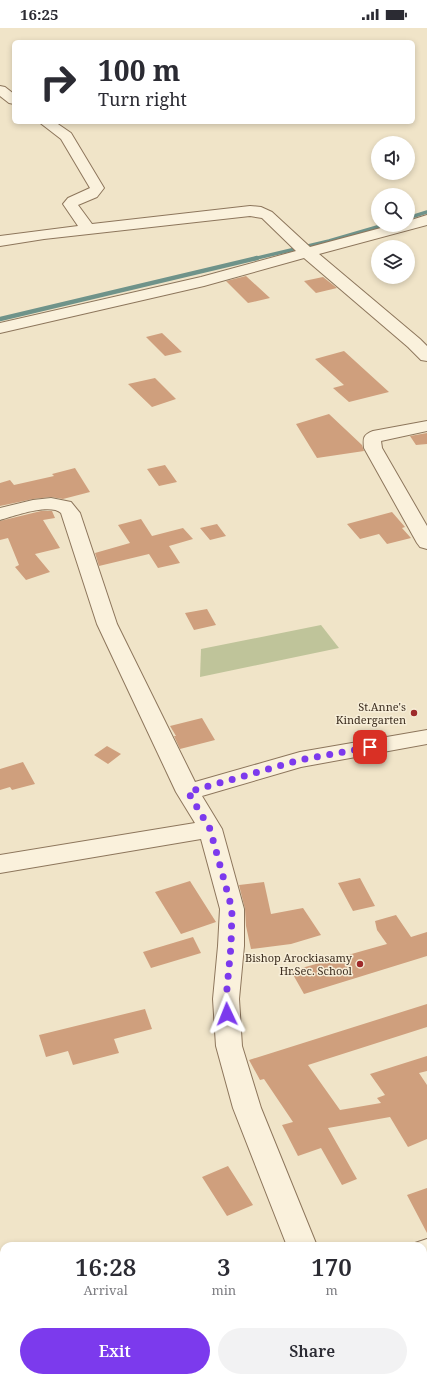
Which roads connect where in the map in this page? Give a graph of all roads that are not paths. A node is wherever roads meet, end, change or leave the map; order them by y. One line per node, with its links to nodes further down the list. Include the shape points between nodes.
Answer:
1 (0, 90): 2 (street)
2 (12, 99)
3 (49, 124): 5 (street, via 66,136 97,188 90,195 70,204)
4 (427, 220): 7 (street)
5 (88, 229): 6 (street); 7 (street, via 256,211 268,215)
6 (0, 241)
7 (304, 250): 8 (street, via 204,281); 9 (street)
8 (0, 328)
9 (420, 341): 10 (street)
10 (427, 356)
11 (427, 426): 13 (street, via 379,435 372,438 371,442)
12 (0, 514): 15 (street, via 53,504 64,505 68,510 74,519 107,624)
13 (427, 544)
14 (427, 737): 15 (street, via 300,760)
15 (188, 792): 16 (street)
16 (210, 829): 17 (street); 18 (street, via 232,909 226,999 229,1046 247,1108)
17 (0, 864)
18 (300, 1242)

